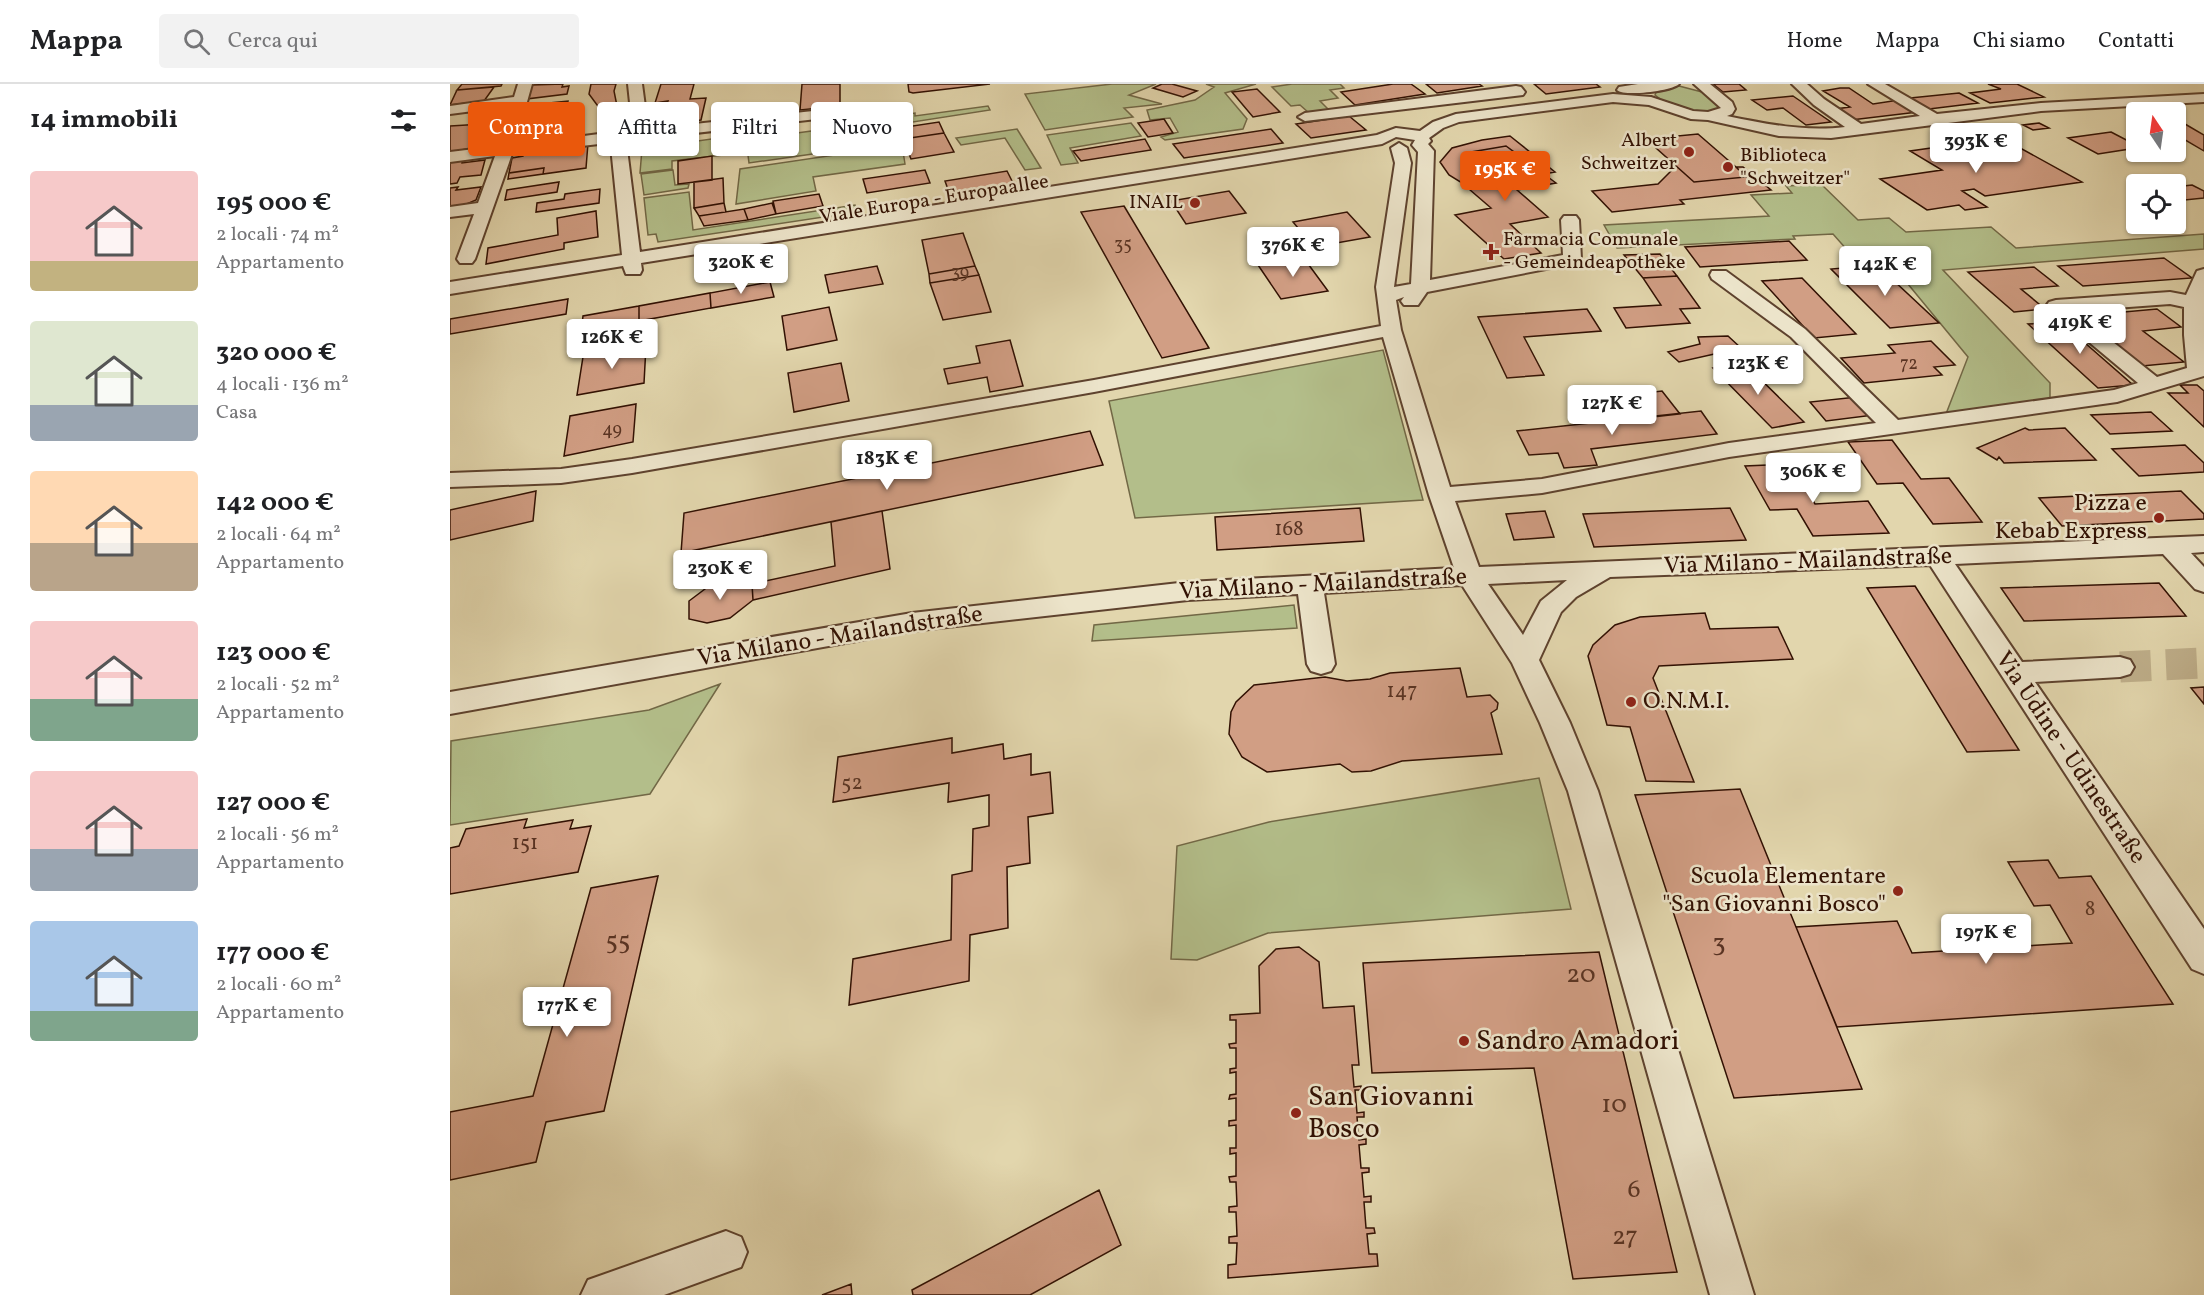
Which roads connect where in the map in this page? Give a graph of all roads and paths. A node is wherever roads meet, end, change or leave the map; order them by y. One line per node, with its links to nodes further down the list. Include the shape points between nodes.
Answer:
1 (525, 84): 9 (street)
2 (635, 84): 10 (street)
3 (1674, 84): 6 (street); 7 (street)
4 (1799, 84): 21 (street)
5 (1875, 84): 19 (street)
6 (1704, 88): 12 (street)
7 (1650, 94): 11 (street, Viale Europa - Europaallee); 17 (street, via 1691,115)
8 (2204, 98): 19 (street, via 2079,103)
9 (518, 101): 13 (street)
10 (637, 102)
11 (1537, 108): 18 (street, via 1516,90); 22 (street, Viale Europa - Europaallee, via 1456,118)
12 (1728, 109): 17 (street, via 1723,114); 21 (street, via 1788,128)
13 (450, 110)
14 (2204, 112): 15 (street)
15 (2186, 113)
16 (811, 115): 20 (street)
17 (1708, 116): 21 (street, via 1800,133 1831,134)
18 (1305, 117)
19 (1935, 119): 21 (street)
20 (699, 128)
21 (1858, 129)
22 (1403, 141): 31 (street, Viale Europa - Europaallee); 32 (street); 35 (street, via 1426,151)
23 (468, 155): 26 (street)
24 (503, 156): 27 (street)
25 (620, 156): 31 (street)
26 (450, 157)
27 (484, 207): 28 (street); 30 (street)
28 (450, 212)
29 (1570, 220): 35 (street, via 1572,259)
30 (466, 259)
31 (632, 264): 36 (street, Viale Europa - Europaallee); 38 (street, Viale Europa - Europaallee)
32 (1388, 270): 35 (street); 37 (street)
33 (1719, 275): 43 (street, via 1798,333)
34 (2204, 275): 39 (street)
35 (1420, 284): 37 (street); 40 (street)
36 (450, 288)
37 (1387, 297): 40 (street)
38 (450, 299)
39 (2196, 303): 41 (street, via 2192,322); 42 (street, via 2170,298 2056,306)
40 (1391, 330): 44 (street, via 632,466 561,476); 45 (street)
41 (2201, 373): 42 (street)
42 (2154, 385): 43 (street, via 2117,396 2055,406)
43 (1892, 426): 45 (street, via 1729,450 1542,486)
44 (450, 480)
45 (1441, 495): 50 (street)
46 (2204, 544): 47 (street, Via Milano - Mailandstraße)
47 (2170, 546): 48 (street, Via Milano - Mailandstraße); 51 (street)
48 (1937, 557): 49 (street, Via Milano - Mailandstraße); 56 (street, Via Udine - Udinestraße)
49 (1607, 569): 50 (street, Via Milano - Mailandstraße); 53 (street, via 1567,591 1551,607)
50 (1470, 578): 52 (street, Via Milano - Mailandstraße); 53 (street)
51 (2204, 583)
52 (1310, 585): 54 (street); 57 (street, Via Milano - Mailandstraße, via 1188,591 912,622)
53 (1525, 660): 62 (street, via 1583,791)
54 (1322, 664)
55 (2120, 668): 56 (street)
56 (2014, 673): 58 (street, Via Udine - Udinestraße)
57 (450, 703)
58 (2204, 958)
59 (726, 1252): 60 (street)
60 (647, 1287): 61 (street)
61 (603, 1295)
62 (1732, 1295)

